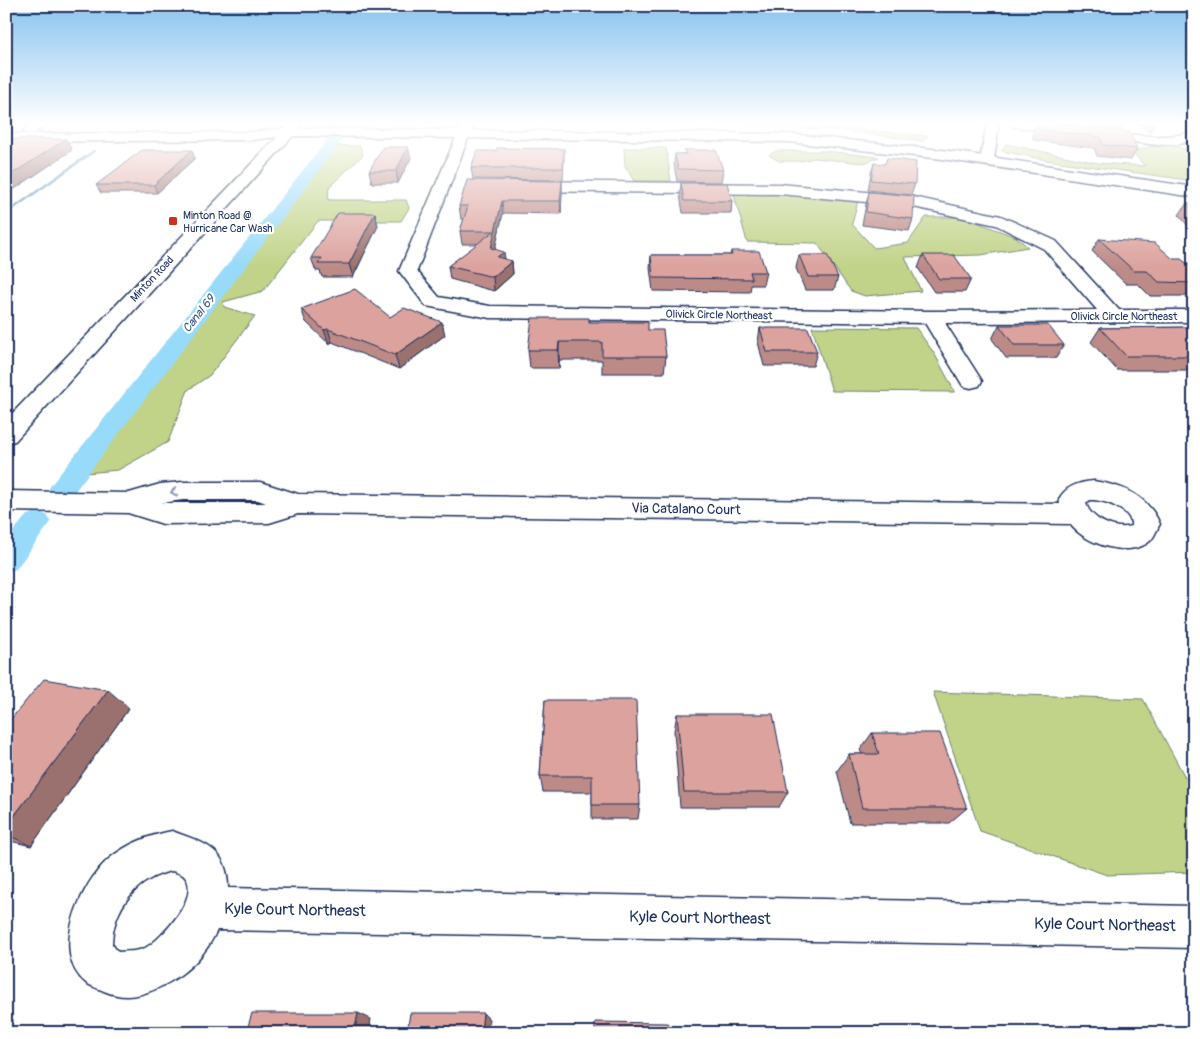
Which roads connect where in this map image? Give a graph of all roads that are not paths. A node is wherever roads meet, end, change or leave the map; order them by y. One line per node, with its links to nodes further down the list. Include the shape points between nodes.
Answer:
1 (253, 171): 12 (street, Minton Road)
2 (449, 171): 4 (street, Olivick Circle Northeast)
3 (1053, 171): 7 (street)
4 (444, 184): 5 (street); 10 (street, Olivick Circle Northeast, via 408,271 433,302 490,312)
5 (464, 185)
6 (504, 185): 8 (street, via 780,189 909,201 1001,221 1050,245)
7 (1194, 192)
8 (1113, 316): 9 (street, Olivick Circle Northeast); 10 (street, Olivick Circle Northeast)
9 (1194, 316)
10 (931, 317): 11 (street)
11 (971, 382)
12 (6, 435)
13 (6, 501): 14 (street, Via Catalano Court, via 129,503 163,514 210,503 269,513 297,504)
14 (1076, 514)
15 (205, 908): 16 (street, Kyle Court Northeast)
16 (1194, 927)

